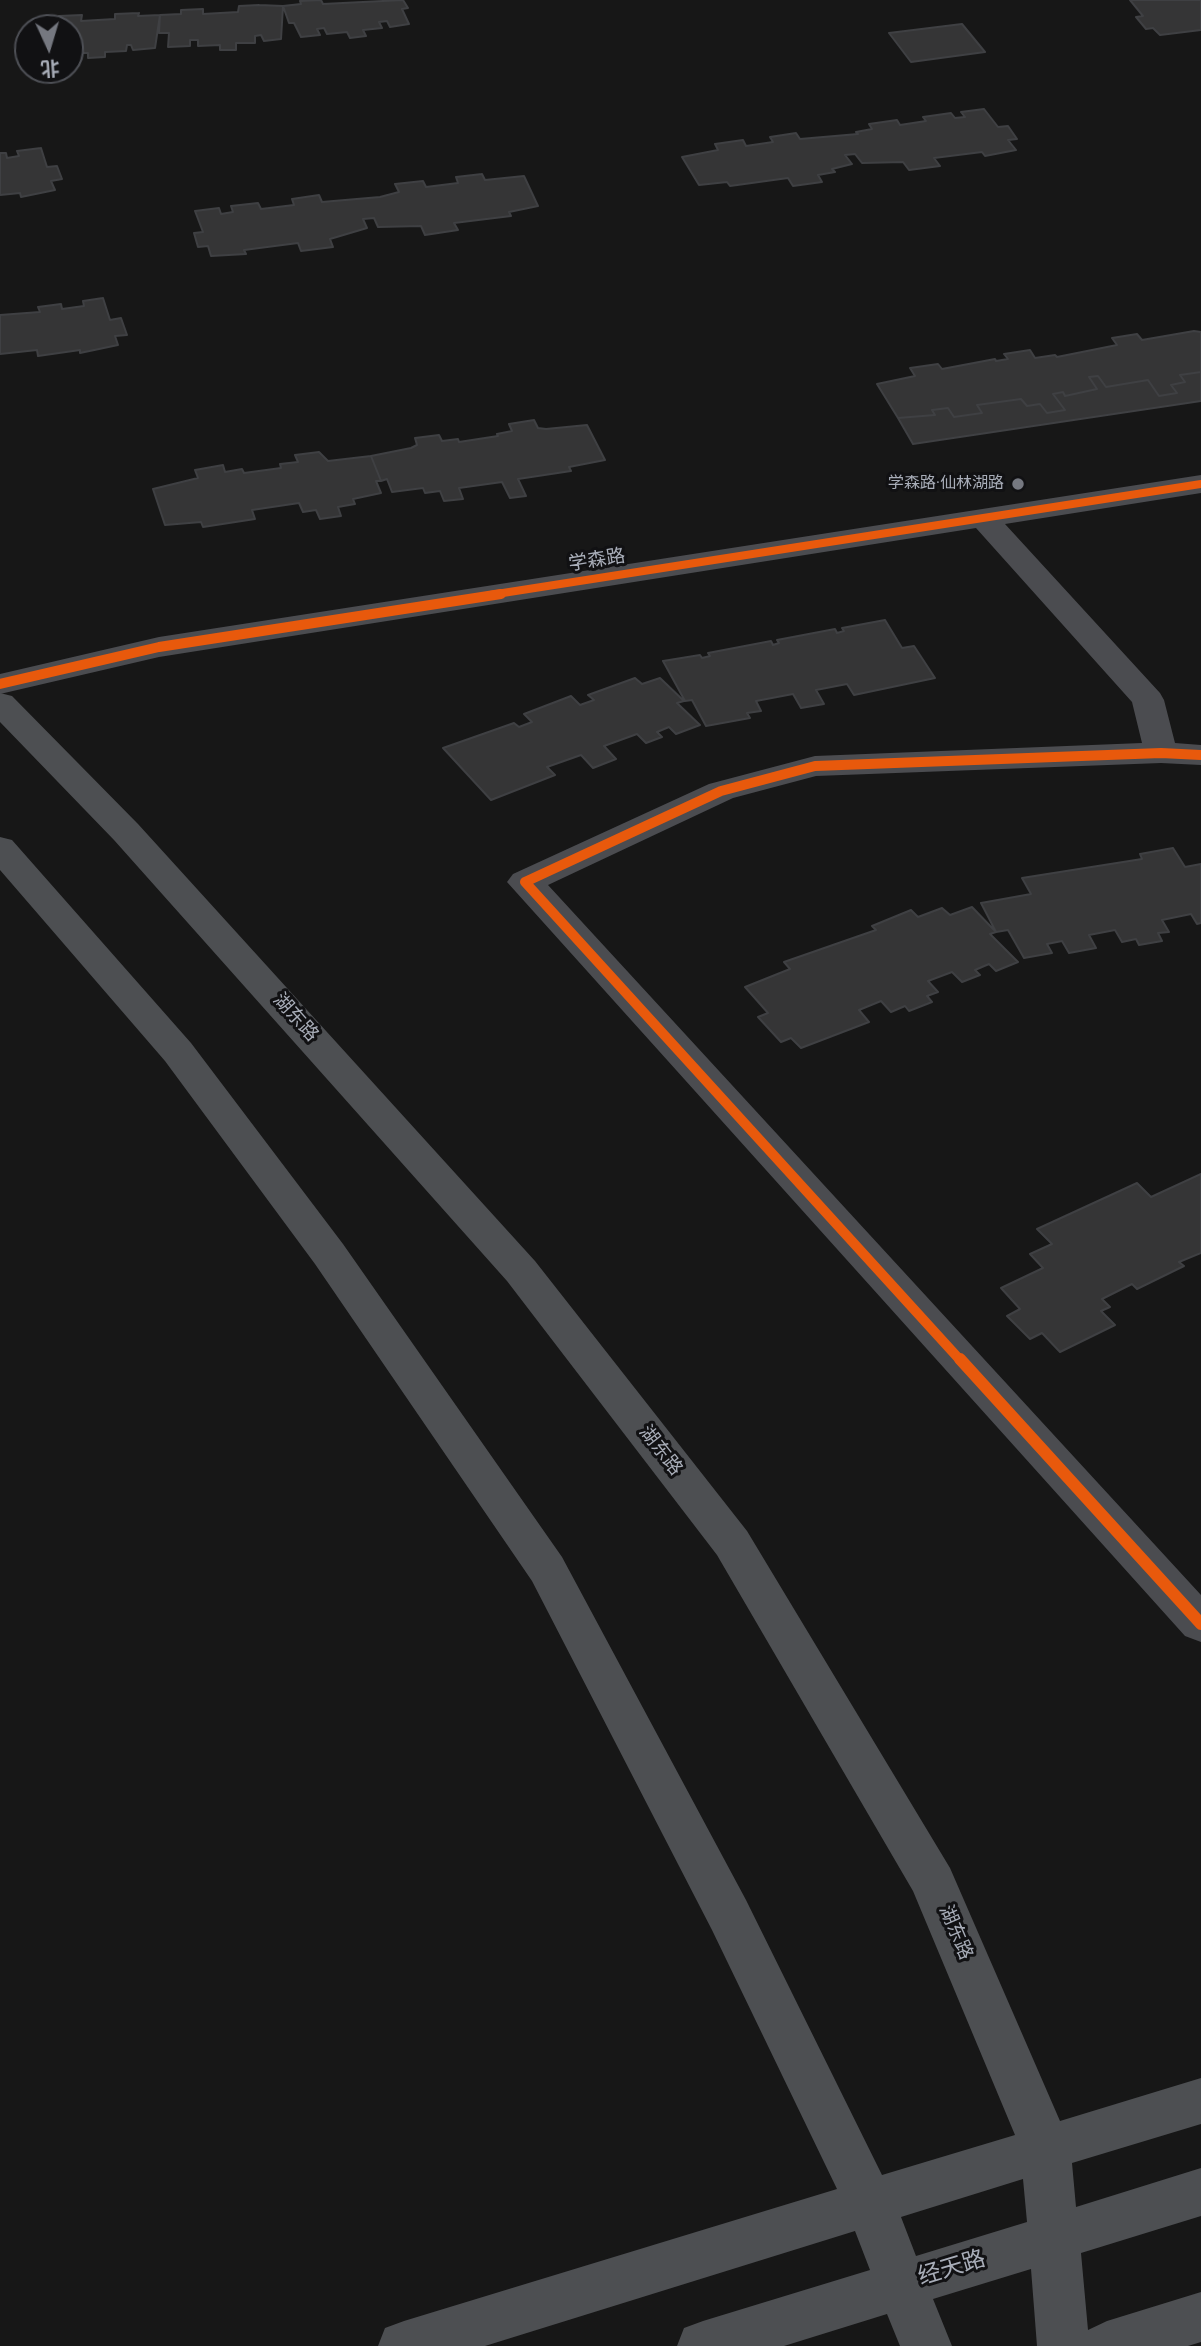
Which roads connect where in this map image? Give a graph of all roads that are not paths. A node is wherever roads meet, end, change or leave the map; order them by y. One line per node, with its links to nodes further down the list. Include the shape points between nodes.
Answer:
1 (1201, 484): 2 (street, 学森路)
2 (983, 518): 3 (street, 学森路, via 159,647); 5 (street, via 1148,700)
3 (0, 684)
4 (0, 702): 10 (main road, 湖东路, via 126,832 521,1271 732,1543 933,1882)
5 (1161, 753): 6 (street); 8 (street, via 815,766 722,791 525,882)
6 (1201, 755)
7 (0, 848): 12 (main road, via 178,1052 329,1254 547,1569 729,1915)
8 (1201, 1624)
9 (1201, 2101): 10 (main road)
10 (1046, 2148): 12 (main road); 17 (main road, 湖东路)
11 (1201, 2192): 15 (main road, 经天路)
12 (870, 2204): 14 (main road); 16 (main road)
13 (1201, 2317): 18 (main road)
14 (404, 2346)
15 (703, 2346)
16 (926, 2346)
17 (1063, 2346)
18 (1107, 2346)

